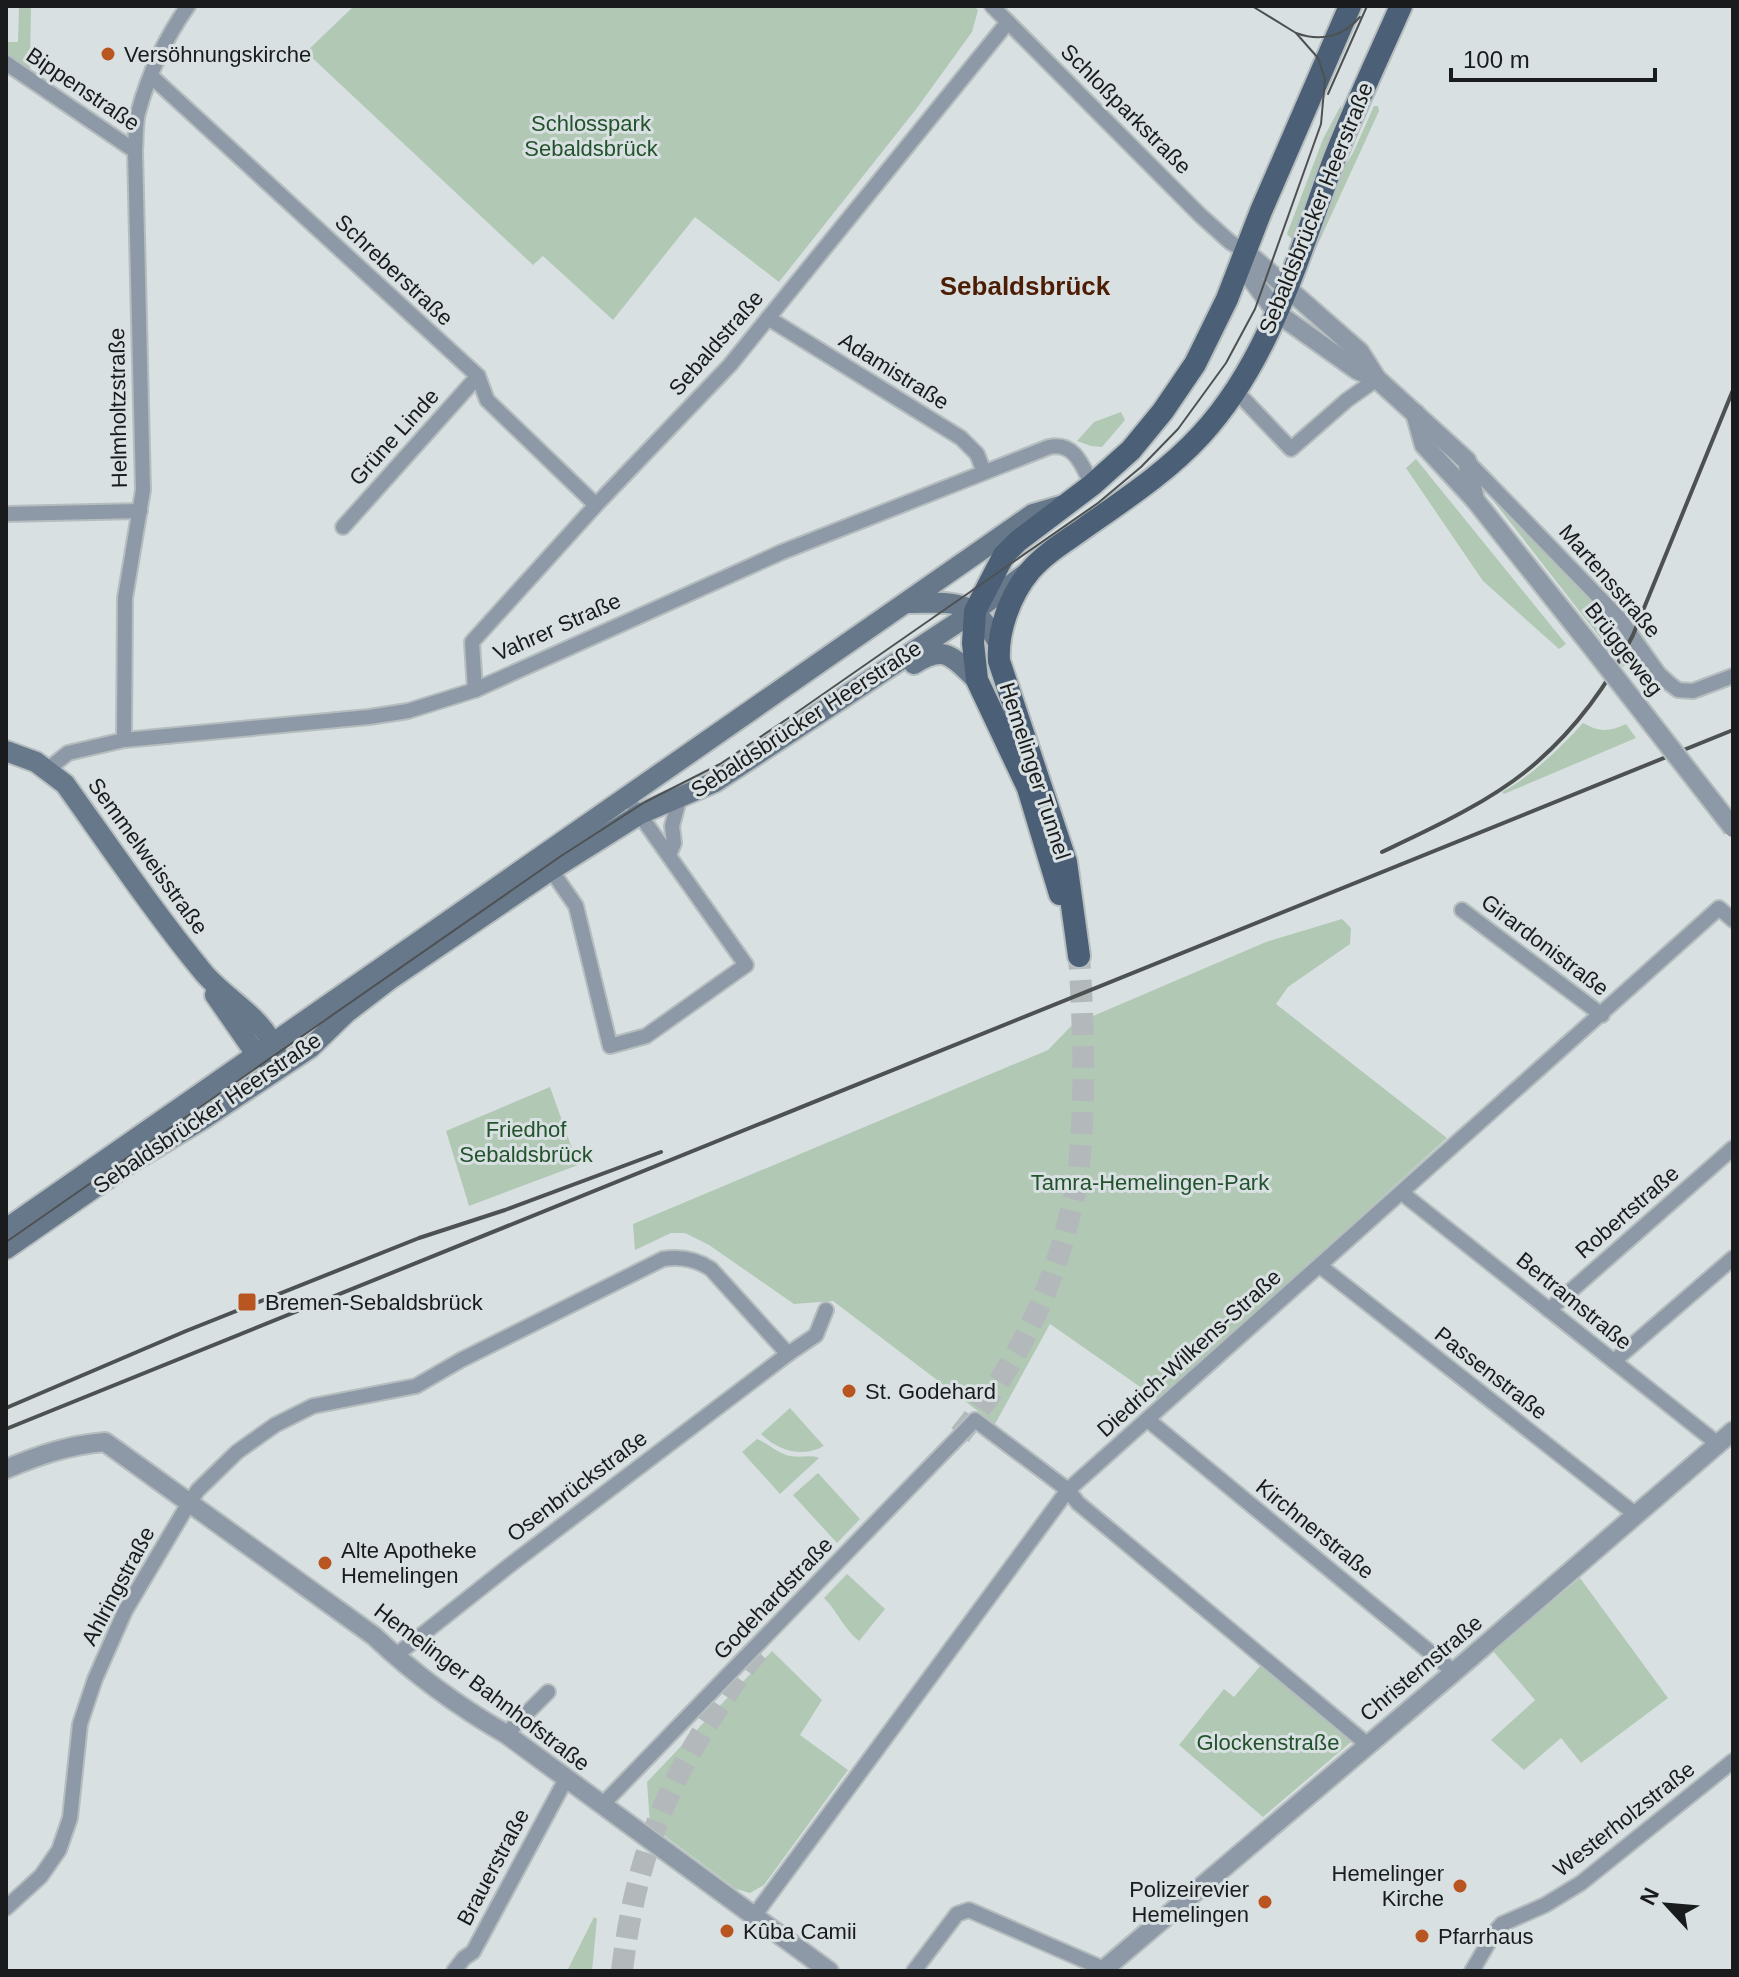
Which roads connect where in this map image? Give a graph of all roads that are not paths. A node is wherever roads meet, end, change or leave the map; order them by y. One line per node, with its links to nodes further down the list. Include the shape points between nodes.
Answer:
1 (188, 6): 7 (street, Helmholtzstraße)
2 (992, 6): 5 (street, Schloßparkstraße)
3 (1350, 6): 9 (main road, Sebaldsbrücker Heerstraße)
4 (1401, 6): 10 (main road, Sebaldsbrücker Heerstraße, via 1336,156)
5 (1008, 22): 9 (street, Schloßparkstraße); 12 (street, Sebaldstraße)
6 (6, 63): 8 (street, Bippenstraße)
7 (151, 76): 8 (street, Helmholtzstraße, via 137,116); 13 (street, Schreberstraße)
8 (135, 151): 23 (street, Helmholtzstraße)
9 (1239, 253): 10 (street, Brüggeweg); 11 (street, Brüggeweg); 19 (main road, Sebaldsbrücker Heerstraße, via 1195,364 1131,450)
10 (1288, 287): 11 (main road, Sebaldsbrücker Heerstraße); 14 (street, Brüggeweg, via 1360,352)
11 (1277, 313): 14 (street, Brüggeweg); 15 (main road, Sebaldsbrücker Heerstraße)
12 (768, 318): 18 (street, Adamistraße, via 961,438 977,454); 21 (street, Sebaldstraße)
13 (478, 376): 21 (street, Schreberstraße, via 487,400); 25 (street, Grüne Linde)
14 (1377, 379): 15 (street, via 1291,449); 16 (street, Brüggeweg)
15 (1235, 390): 26 (main road, Sebaldsbrücker Heerstraße, via 1202,435 1154,479)
16 (1415, 413): 17 (street, Brüggeweg); 20 (street, Brüggeweg, via 1424,445)
17 (1467, 461): 20 (street, Brüggeweg); 30 (street, Martensstraße, via 1620,619 1670,684 1693,691)
18 (984, 472): 19 (street, Vahrer Straße, via 1059,445 1076,454); 32 (street, Vahrer Straße, via 782,552)
19 (1092, 485): 22 (main road, Sebaldsbrücker Heerstraße)
20 (1475, 500): 40 (street, Brüggeweg, bridge)
21 (596, 505): 32 (street, Sebaldstraße, via 472,642)
22 (1064, 505): 27 (main road, Sebaldsbrücker Heerstraße, via 1033,514); 28 (main road, Hemelinger Tunnel, via 1004,555)
23 (140, 511): 24 (street); 34 (street, Helmholtzstraße, via 125,598)
24 (6, 514)
25 (343, 527)
26 (1031, 569): 28 (main road, Sebaldsbrücker Heerstraße); 29 (main road, Hemelinger Tunnel)
27 (907, 603): 28 (main road, via 954,602); 37 (main road, Sebaldsbrücker Heerstraße)
28 (975, 611): 29 (main road); 31 (main road, Hemelinger Tunnel); 33 (main road, Sebaldsbrücker Heerstraße)
29 (998, 642): 31 (main road, Hemelinger Tunnel, via 1007,690 1066,862 1079,956 1028,788)
30 (1733, 676)
31 (977, 680): 33 (main road, via 953,658 931,653 866,696)
32 (475, 690): 34 (street, Vahrer Straße, via 369,717)
33 (844, 699): 38 (main road, Sebaldsbrücker Heerstraße)
34 (124, 740): 36 (street, Vahrer Straße, via 68,753)
35 (6, 751): 36 (main road)
36 (47, 770): 45 (main road, Semmelweisstraße, via 65,784)
37 (627, 796): 39 (street); 46 (main road, Sebaldsbrücker Heerstraße)
38 (679, 800): 39 (main road, Sebaldsbrücker Heerstraße); 41 (street)
39 (640, 814): 41 (street); 42 (main road, Sebaldsbrücker Heerstraße)
40 (1733, 828)
41 (669, 855): 42 (street, via 746,965 646,1036 610,1046 576,906)
42 (551, 870): 50 (main road, Sebaldsbrücker Heerstraße, via 389,980)
43 (1462, 910): 47 (street, Girardonistraße)
44 (1733, 920): 47 (street, Diedrich-Wilkens-Straße, via 1719,908)
45 (205, 975): 48 (main road, Semmelweisstraße); 49 (main road, Semmelweisstraße, via 210,988)
46 (325, 1005): 48 (main road, via 310,1004 276,1021); 49 (main road, Sebaldsbrücker Heerstraße)
47 (1602, 1015): 52 (street, Diedrich-Wilkens-Straße)
48 (258, 1023): 49 (main road, Semmelweisstraße)
49 (264, 1048): 50 (main road, Semmelweisstraße); 53 (main road, Sebaldsbrücker Heerstraße)
50 (281, 1066): 54 (main road, Sebaldsbrücker Heerstraße)
51 (1733, 1148): 58 (street, Robertstraße)
52 (1402, 1193): 56 (street, Diedrich-Wilkens-Straße); 58 (street, Bertramstraße)
53 (6, 1229)
54 (6, 1249)
55 (1733, 1258): 60 (street)
56 (1320, 1266): 61 (street, Diedrich-Wilkens-Straße); 67 (street, Passenstraße)
57 (826, 1310): 59 (street, Osenbrückstraße, via 816,1335)
58 (1549, 1310): 60 (street, Bertramstraße)
59 (788, 1354): 66 (street, Ahlringstraße, via 711,1269 697,1260 663,1259 416,1386 313,1406 275,1425 237,1452); 68 (street, Osenbrückstraße)
60 (1614, 1361): 63 (street, Bertramstraße)
61 (1148, 1420): 65 (street, Diedrich-Wilkens-Straße); 69 (street, Kirchnerstraße)
62 (1733, 1431): 63 (street, Christernstraße)
63 (1718, 1444): 67 (street, Christernstraße)
64 (6, 1469): 66 (street, Hemelinger Bahnhofstraße, via 44,1453 105,1442)
65 (1068, 1490): 72 (street); 75 (street, Godehardstraße, via 975,1420); 77 (street, Diedrich-Wilkens-Straße)
66 (189, 1503): 68 (street, Hemelinger Bahnhofstraße); 76 (street, Ahlringstraße, via 125,1611 95,1679 80,1724 70,1818 59,1850 41,1876)
67 (1635, 1514): 69 (street, Christernstraße)
68 (395, 1656): 71 (street, Hemelinger Bahnhofstraße)
69 (1454, 1672): 72 (street, Christernstraße)
70 (548, 1692): 71 (street)
71 (506, 1734): 74 (street, Hemelinger Bahnhofstraße)
72 (1368, 1745): 78 (street, Christernstraße)
73 (1733, 1761): 82 (street, Westerholzstraße, via 1581,1883 1502,1924)
74 (566, 1779): 75 (street, Hemelinger Bahnhofstraße); 79 (street, Brauerstraße, via 473,1952)
75 (602, 1805): 77 (street, Hemelinger Bahnhofstraße)
76 (6, 1908)
77 (754, 1916): 80 (street, Hemelinger Bahnhofstraße)
78 (1103, 1970): 81 (street, via 969,1910 957,1914)
79 (454, 1971)
80 (829, 1971)
81 (914, 1971)
82 (1472, 1971)

